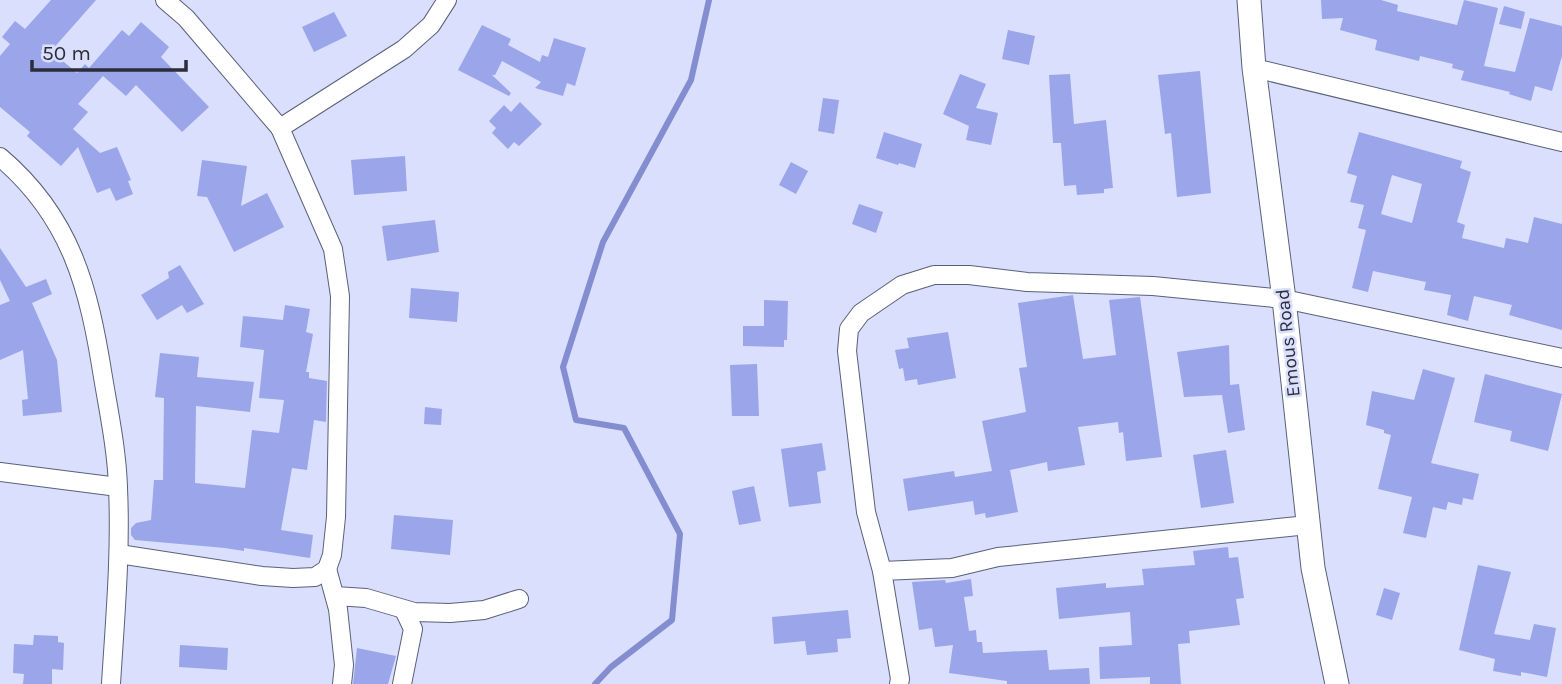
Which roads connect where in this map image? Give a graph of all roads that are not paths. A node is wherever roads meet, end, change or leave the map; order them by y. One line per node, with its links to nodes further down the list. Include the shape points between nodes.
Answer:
1 (165, 0): 5 (street, via 186,18)
2 (447, 0): 5 (street, via 430,25 404,49)
3 (1250, 0): 4 (street, Emous Road)
4 (1254, 68): 6 (street); 8 (street, Emous Road)
5 (280, 128): 14 (street, via 333,248 340,296 336,517)
6 (1562, 142)
7 (0, 157): 11 (street, via 41,200 64,235 83,279 96,335)
8 (1284, 299): 9 (street); 12 (street, Emous Road); 15 (street, via 969,275 934,275 902,285 861,313 849,329 847,351 866,512)
9 (1562, 358)
10 (0, 472): 11 (street)
11 (118, 487): 13 (street)
12 (1308, 525): 15 (street, via 998,557 952,568); 23 (street, Emous Road)
13 (119, 554): 14 (street, via 293,578 315,577); 19 (street)
14 (327, 569): 16 (street)
15 (882, 571): 22 (street)
16 (335, 596): 18 (street, via 366,598); 20 (street, via 344,665)
17 (519, 599): 18 (street, via 469,612)
18 (404, 610): 21 (street, via 413,629)
19 (111, 684)
20 (342, 684)
21 (402, 684)
22 (899, 684)
23 (1337, 684)

